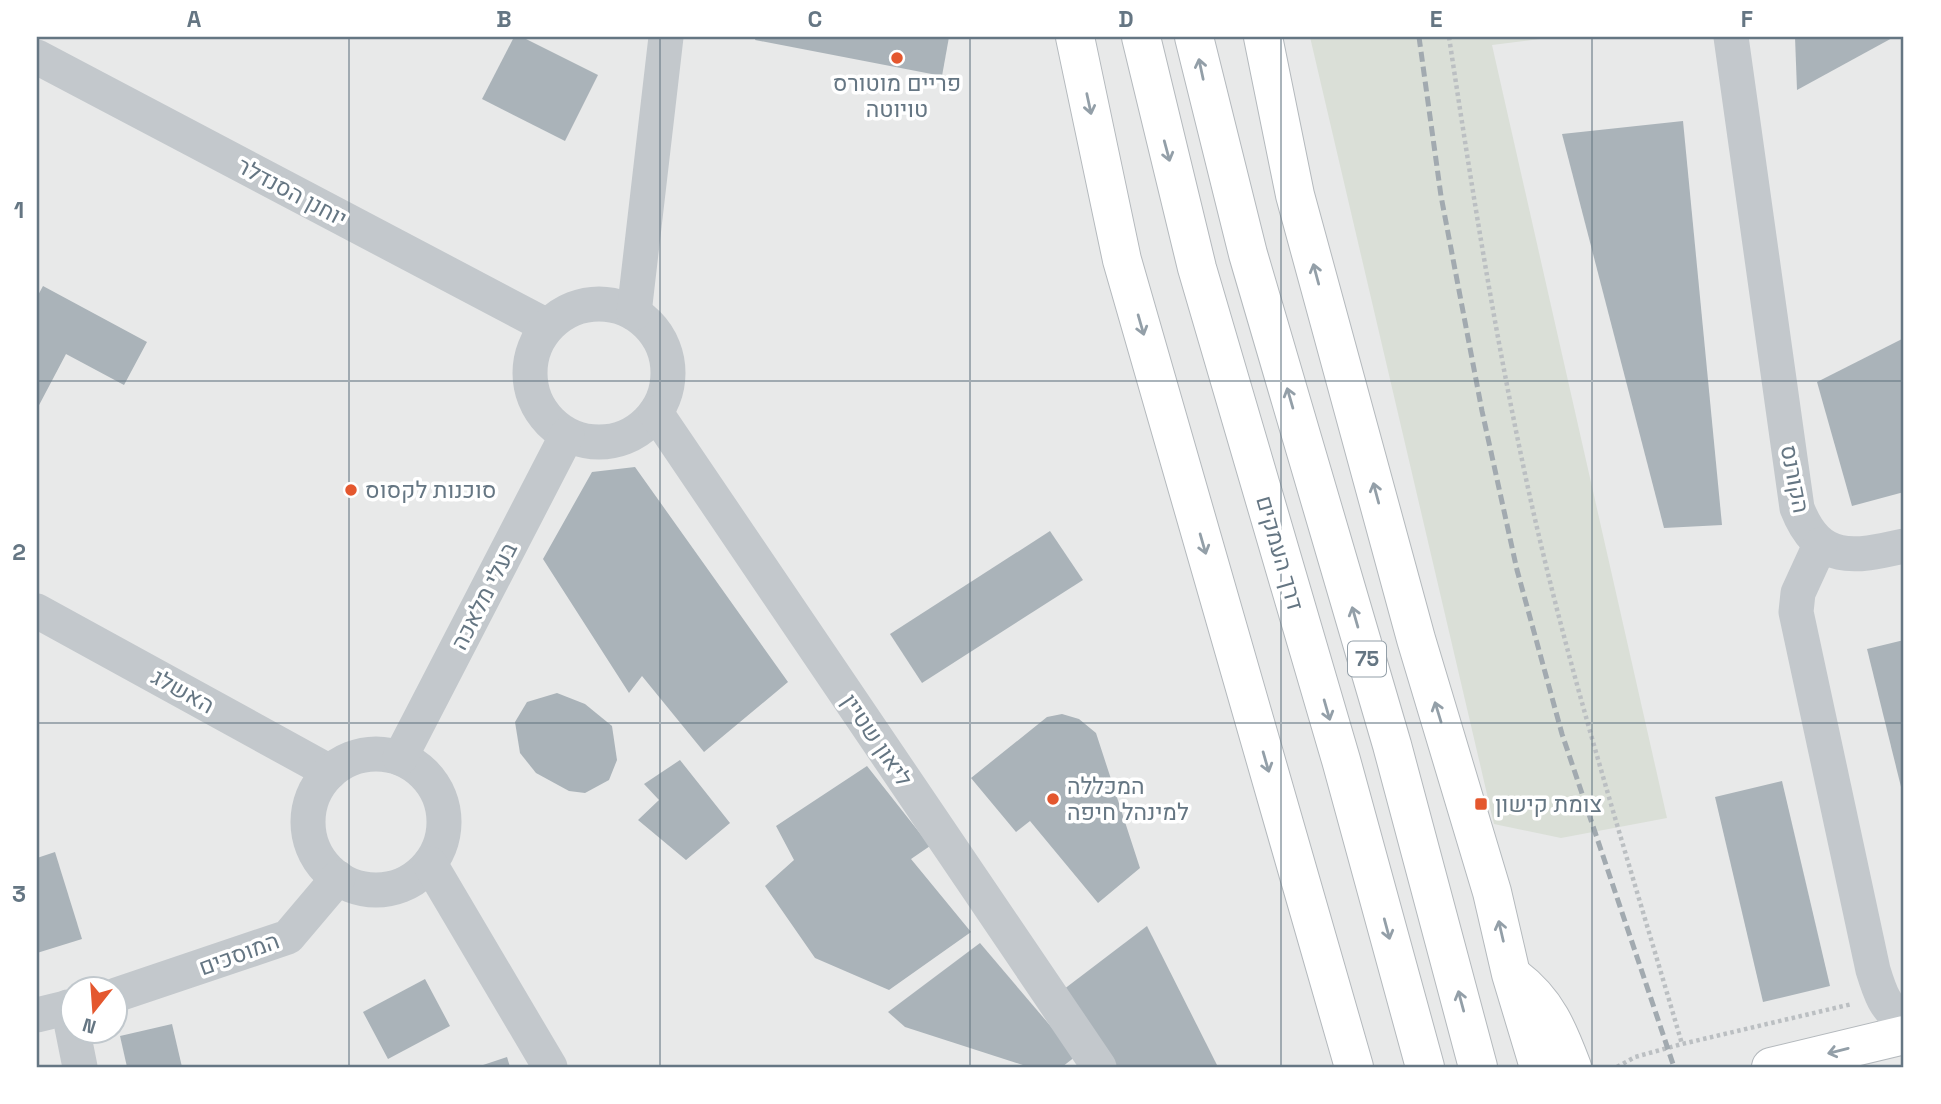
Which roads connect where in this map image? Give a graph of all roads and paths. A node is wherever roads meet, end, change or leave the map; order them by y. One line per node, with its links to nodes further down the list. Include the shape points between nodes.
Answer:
1 (666, 37): 9 (street)
2 (1075, 37): 24 (highway, one-way to 24, via 1122,260)
3 (1140, 37): 32 (highway, דרך העמקים / 75, one-way to 32, via 1197,268)
4 (1194, 37): 33 (highway, 75, one-way to 4, via 1392,744 1248,254)
5 (1263, 37): 20 (highway, one-way to 5, via 1492,892 1416,639 1295,195)
6 (1450, 37): 26 (path, via 1480,248 1525,476 1581,697)
7 (1731, 37): 13 (street, הקורנס, via 1797,508 1805,528)
8 (37, 57): 10 (street, יוחנן הסנדלר)
9 (634, 313): 10 (street, via 611,304 588,304 565,312); 11 (street, via 652,327 668,369 666,392)
10 (547, 327): 12 (street, via 535,344 530,386 550,423)
11 (656, 413): 12 (street, via 642,427 616,440 586,441); 29 (street, ליאון שטיין)
12 (567, 435): 16 (street, בעלי מלאכה)
13 (1820, 545): 14 (street, via 1857,556); 22 (street, via 1798,593 1796,612)
14 (1904, 546)
15 (37, 611): 17 (street, האשלג)
16 (400, 758): 17 (street, via 363,755); 18 (street, via 433,784 442,803 440,846)
17 (330, 772): 19 (street, via 317,788 308,827 323,864)
18 (430, 864): 19 (street, via 397,886 376,890); 28 (street)
19 (338, 878): 21 (street, המוסכים, via 288,937)
20 (1511, 974): 34 (highway); 35 (highway, via 1554,1018)
21 (130, 990)
22 (1886, 997): 26 (path)
23 (59, 1009): 27 (street)
24 (1342, 1029): 30 (highway); 31 (highway)
25 (1904, 1035): 37 (highway, one-way to 37)
26 (1682, 1044): 36 (path)
27 (80, 1067)
28 (550, 1067)
29 (1099, 1067)
30 (1346, 1067)
31 (1354, 1067)
32 (1425, 1067)
33 (1478, 1067)
34 (1539, 1067)
35 (1572, 1067)
36 (1617, 1067)
37 (1771, 1067)

